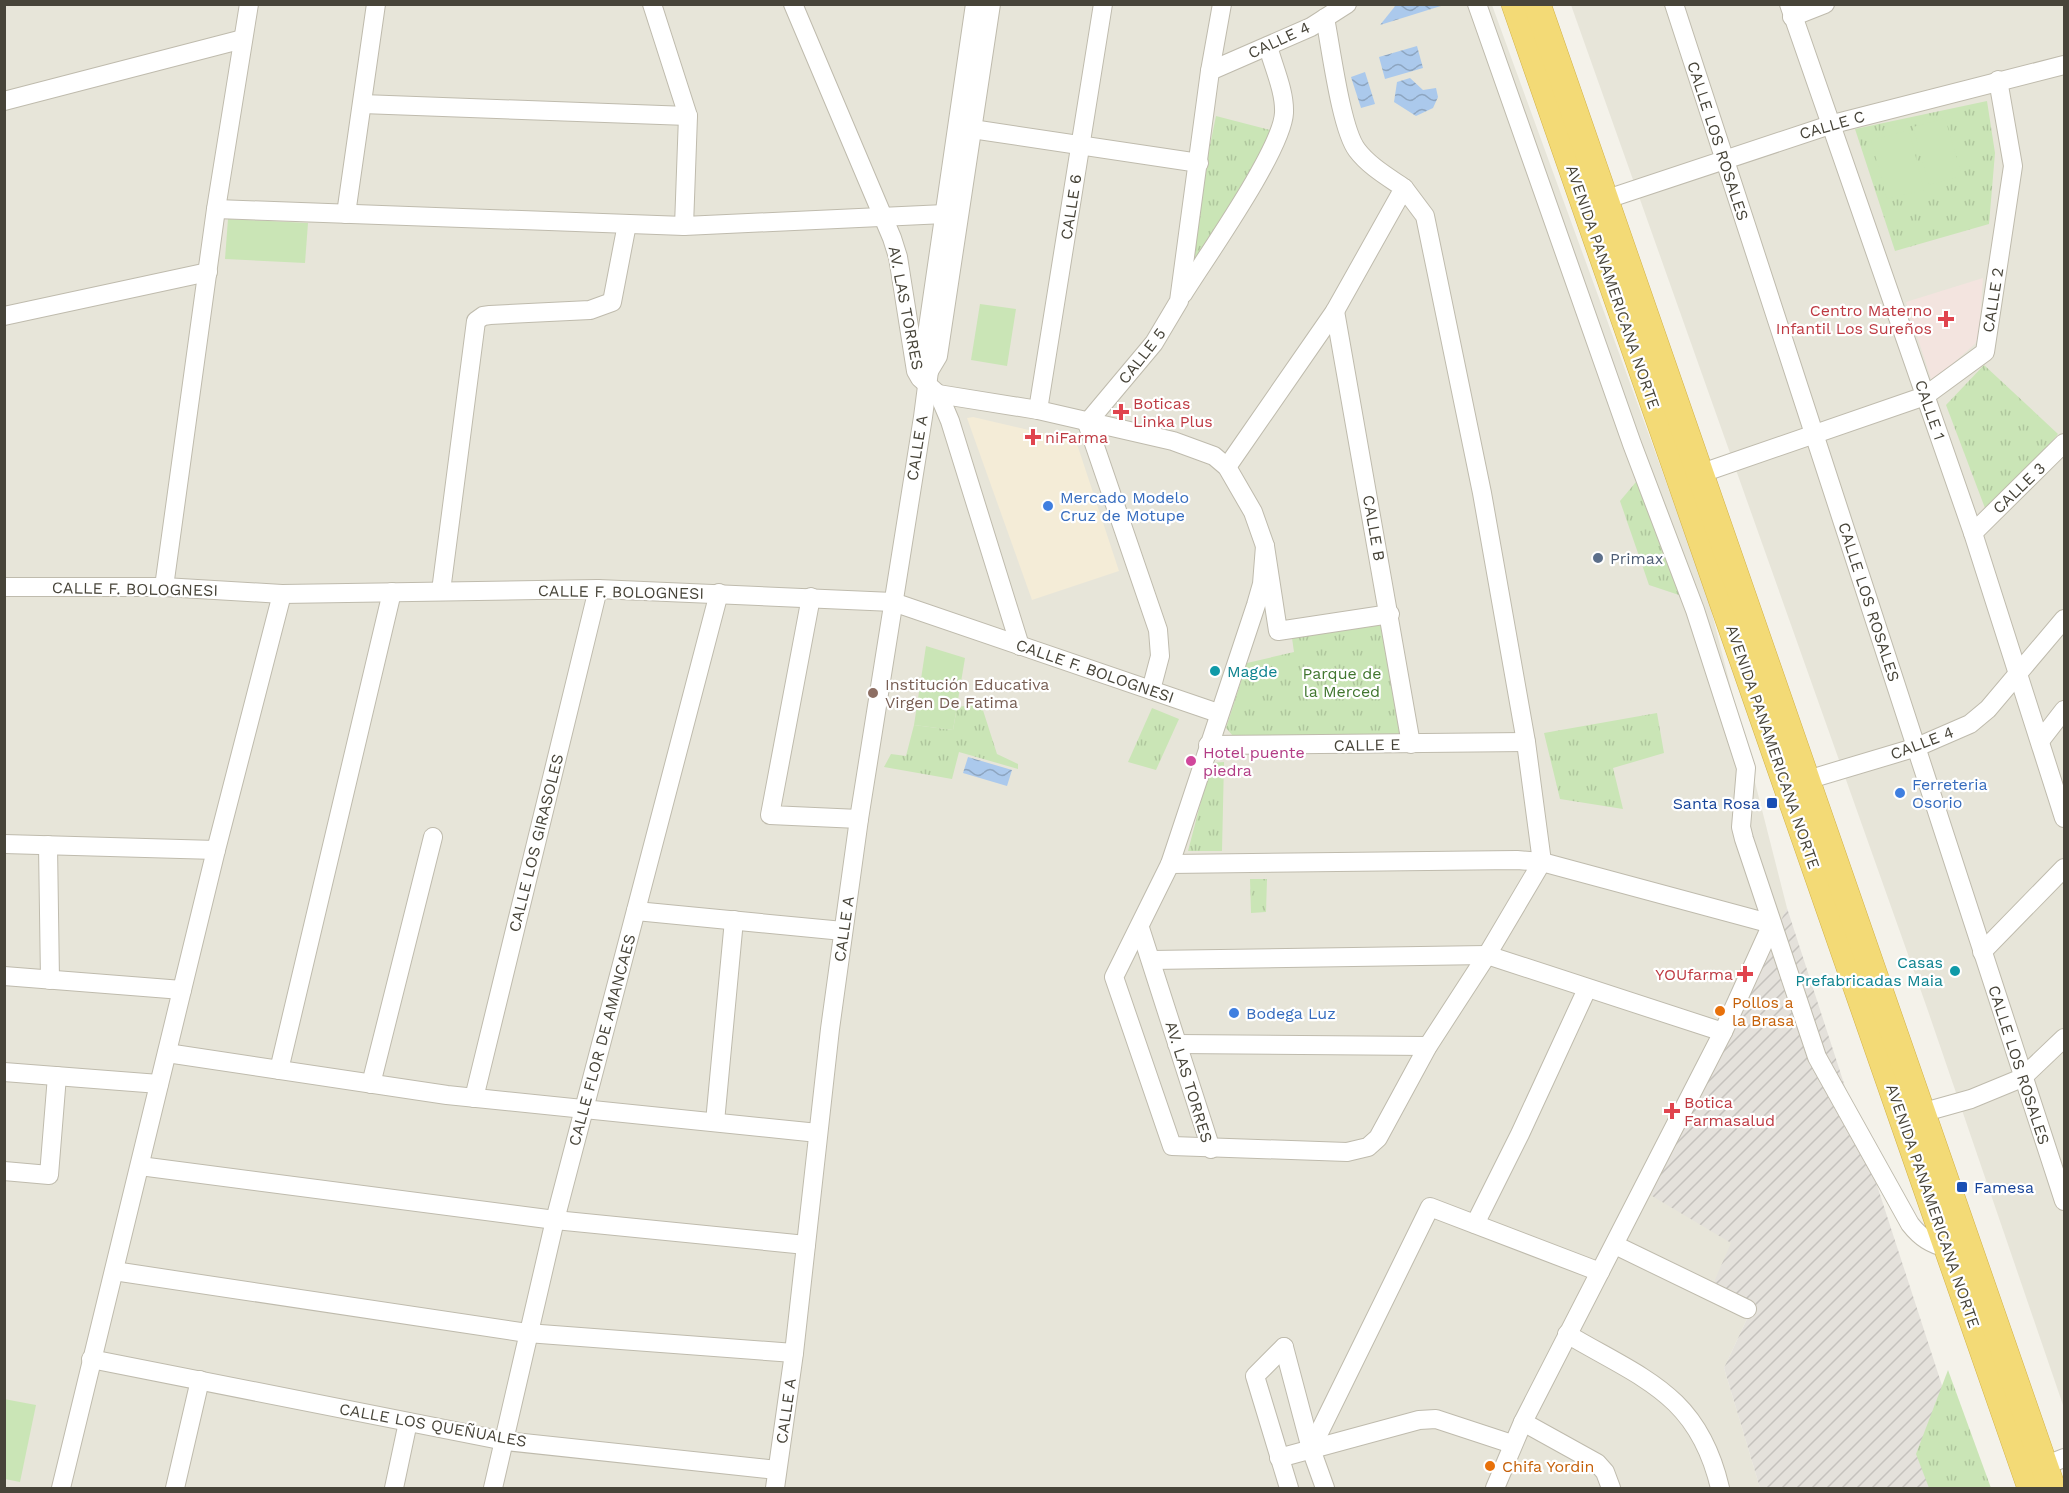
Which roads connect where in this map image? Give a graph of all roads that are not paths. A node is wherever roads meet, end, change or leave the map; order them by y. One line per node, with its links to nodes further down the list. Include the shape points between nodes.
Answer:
1 (249, 4): 17 (street)
2 (376, 4): 23 (street)
3 (652, 4): 24 (street)
4 (793, 4): 35 (street, AV. LAS TORRES)
5 (975, 4): 34 (street, CALLE A)
6 (991, 4): 26 (street, CALLE A)
7 (1103, 4): 27 (street, CALLE 6)
8 (1221, 4): 20 (street, CALLE 5)
9 (1347, 4): 16 (street, CALLE 4)
10 (1477, 4): 85 (street, via 1632,444 1695,610 1739,745 1746,768 1743,833)
11 (1515, 4): 119 (highway, AVENIDA PANAMERICANA NORTE)
12 (1537, 4): 31 (highway, AVENIDA PANAMERICANA NORTE)
13 (1674, 4): 28 (street, CALLE LOS ROSALES)
14 (1825, 4): 15 (street)
15 (1791, 11): 25 (street, CALLE 1)
16 (1325, 18): 18 (street, CALLE 4); 30 (street, via 1346,123 1355,147 1377,170)
17 (243, 39): 22 (street); 32 (street)
18 (1268, 46): 20 (street, CALLE 4); 39 (street, via 1282,97 1282,124 1254,180)
19 (2064, 65): 21 (street, CALLE C)
20 (1210, 71): 29 (street, CALLE 5)
21 (1998, 80): 25 (street, CALLE C); 43 (street, CALLE 2, via 2013,166 1985,352)
22 (4, 101)
23 (362, 104): 24 (street); 33 (street)
24 (688, 116): 37 (street)
25 (1833, 124): 28 (street, CALLE C); 43 (street, CALLE 1)
26 (972, 129): 27 (street); 42 (street, CALLE A)
27 (1081, 145): 29 (street); 44 (street, CALLE 6)
28 (1723, 159): 31 (street, CALLE C); 46 (street, CALLE LOS ROSALES)
29 (1198, 163): 39 (street, CALLE 5)
30 (1404, 188): 40 (street); 68 (street, via 1425,216 1482,494)
31 (1604, 200): 49 (highway, AVENIDA PANAMERICANA NORTE)
32 (216, 209): 33 (street); 38 (street)
33 (346, 214): 36 (street)
34 (945, 214): 35 (street); 42 (street, CALLE A, via 924,355)
35 (882, 218): 37 (street); 42 (street, AV. LAS TORRES, via 898,257 916,371)
36 (627, 224): 37 (street); 55 (street, via 612,302 590,310 490,315 477,321)
37 (684, 226)
38 (208, 272): 41 (street); 53 (street)
39 (1179, 301): 45 (street, CALLE 5, via 1154,344)
40 (1335, 311): 48 (street); 61 (street, CALLE B)
41 (4, 316)
42 (931, 383): 44 (street); 60 (street, CALLE A); 63 (street, AV. LAS TORRES, via 962,456)
43 (1925, 396): 46 (street, CALLE 2); 50 (street, CALLE 1)
44 (1038, 410): 45 (street)
45 (1087, 423): 48 (street, via 1196,448); 65 (street, via 1158,630 1160,656)
46 (1814, 434): 49 (street, CALLE 2); 72 (street, CALLE LOS ROSALES)
47 (2064, 443): 50 (street, CALLE 3)
48 (1227, 467): 51 (street, via 1244,493)
49 (1699, 474): 73 (highway, AVENIDA PANAMERICANA NORTE)
50 (1973, 532): 64 (street, CALLE 1)
51 (1265, 546): 61 (street, via 1278,631); 67 (street, via 1262,584)
52 (4, 587): 53 (street, CALLE F. BOLOGNESI)
53 (164, 587): 57 (street, CALLE F. BOLOGNESI)
54 (598, 589): 55 (street, CALLE F. BOLOGNESI); 58 (street, CALLE F. BOLOGNESI); 106 (street, CALLE LOS GIRASOLES)
55 (441, 591): 56 (street, CALLE F. BOLOGNESI)
56 (392, 592): 57 (street, CALLE F. BOLOGNESI); 100 (street)
57 (282, 594): 79 (street)
58 (719, 594): 59 (street, CALLE F. BOLOGNESI); 83 (street, CALLE FLOR DE AMANCAES)
59 (811, 597): 60 (street, CALLE F. BOLOGNESI); 75 (street, via 770,815)
60 (892, 602): 63 (street, CALLE F. BOLOGNESI); 75 (street, CALLE A)
61 (1390, 614): 70 (street, CALLE B)
62 (2064, 619): 64 (street, CALLE 4)
63 (1020, 646): 65 (street, CALLE F. BOLOGNESI)
64 (2019, 672): 69 (street, CALLE 1); 72 (street, CALLE 4, via 1970,724)
65 (1151, 690): 67 (street, CALLE F. BOLOGNESI)
66 (2064, 710): 69 (street)
67 (1218, 713): 71 (street)
68 (1526, 741): 70 (street, CALLE E); 80 (street)
69 (2040, 741): 74 (street, CALLE 1)
70 (1411, 744): 71 (street, CALLE E)
71 (1208, 745): 81 (street)
72 (1917, 747): 73 (street, CALLE 4); 88 (street, CALLE LOS ROSALES)
73 (1807, 780): 108 (highway, AVENIDA PANAMERICANA NORTE)
74 (2064, 818)
75 (859, 819): 87 (street, CALLE A)
76 (433, 837): 105 (street)
77 (4, 844): 78 (street)
78 (48, 845): 79 (street); 92 (street)
79 (216, 850): 94 (street)
80 (1542, 862): 81 (street); 85 (street); 89 (street)
81 (1170, 864): 86 (street)
82 (2064, 868): 88 (street)
83 (636, 910): 84 (street); 107 (street, CALLE FLOR DE AMANCAES)
84 (734, 921): 87 (street); 109 (street)
85 (1772, 924): 95 (street); 119 (street, via 1817,1057 1910,1224 1931,1244)
86 (1140, 928): 90 (street, AV. LAS TORRES); 111 (street, AV. LAS TORRES, via 1114,977 1172,1146)
87 (843, 932): 110 (street, CALLE A)
88 (1982, 952): 103 (street, CALLE LOS ROSALES)
89 (1487, 955): 90 (street); 93 (street); 98 (street)
90 (1151, 960): 97 (street, AV. LAS TORRES)
91 (4, 976): 92 (street)
92 (50, 980): 94 (street)
93 (1587, 989): 95 (street); 116 (street)
94 (182, 990): 99 (street)
95 (1723, 1032): 118 (street)
96 (2064, 1038): 103 (street)
97 (1178, 1044): 98 (street); 111 (street, AV. LAS TORRES)
98 (1428, 1046): 111 (street, via 1378,1138 1368,1147 1347,1152)
99 (167, 1053): 100 (street); 104 (street)
100 (279, 1070): 105 (street)
101 (4, 1072): 102 (street)
102 (57, 1076): 104 (street); 113 (street, via 49,1175)
103 (2022, 1078): 108 (street); 114 (street, CALLE LOS ROSALES)
104 (159, 1084): 112 (street)
105 (371, 1084): 106 (street)
106 (474, 1098): 107 (street)
107 (585, 1108): 109 (street); 115 (street, CALLE FLOR DE AMANCAES)
108 (1922, 1113): 135 (highway, AVENIDA PANAMERICANA NORTE)
109 (715, 1122): 110 (street)
110 (818, 1133): 117 (street, CALLE A)
111 (1211, 1149)
112 (140, 1166): 115 (street); 120 (street)
113 (4, 1171)
114 (2064, 1199)
115 (555, 1220): 117 (street); 123 (street, CALLE FLOR DE AMANCAES)
116 (1475, 1224): 121 (street); 132 (street, via 1430,1207)
117 (806, 1245): 125 (street, CALLE A)
118 (1615, 1245): 121 (street); 122 (street)
119 (1947, 1248): 135 (highway, AVENIDA PANAMERICANA NORTE)
120 (114, 1271): 123 (street); 126 (street)
121 (1600, 1272): 124 (street)
122 (1746, 1309)
123 (527, 1333): 125 (street); 130 (street, CALLE FLOR DE AMANCAES)
124 (1567, 1334): 129 (street); 145 (street, via 1659,1388 1685,1411 1701,1435)
125 (794, 1353): 134 (street, CALLE A)
126 (91, 1359): 127 (street, CALLE LOS QUEÑUALES); 136 (street)
127 (200, 1380): 128 (street, CALLE LOS QUEÑUALES); 137 (street)
128 (408, 1422): 130 (street, CALLE LOS QUEÑUALES); 138 (street)
129 (1523, 1422): 131 (street); 144 (street, via 1597,1463)
130 (505, 1441): 134 (street, CALLE LOS QUEÑUALES); 139 (street, CALLE FLOR DE AMANCAES)
131 (1512, 1444): 132 (street, via 1436,1419); 143 (street)
132 (1311, 1449): 133 (street); 133 (street, via 1284,1347 1255,1376); 142 (street)
133 (1278, 1458): 141 (street)
134 (777, 1470): 140 (street, CALLE A)
135 (2048, 1475)
136 (61, 1488)
137 (182, 1488)
138 (394, 1488)
139 (493, 1488)
140 (775, 1488)
141 (1289, 1488)
142 (1325, 1488)
143 (1495, 1488)
144 (1611, 1488)
145 (1720, 1488)

